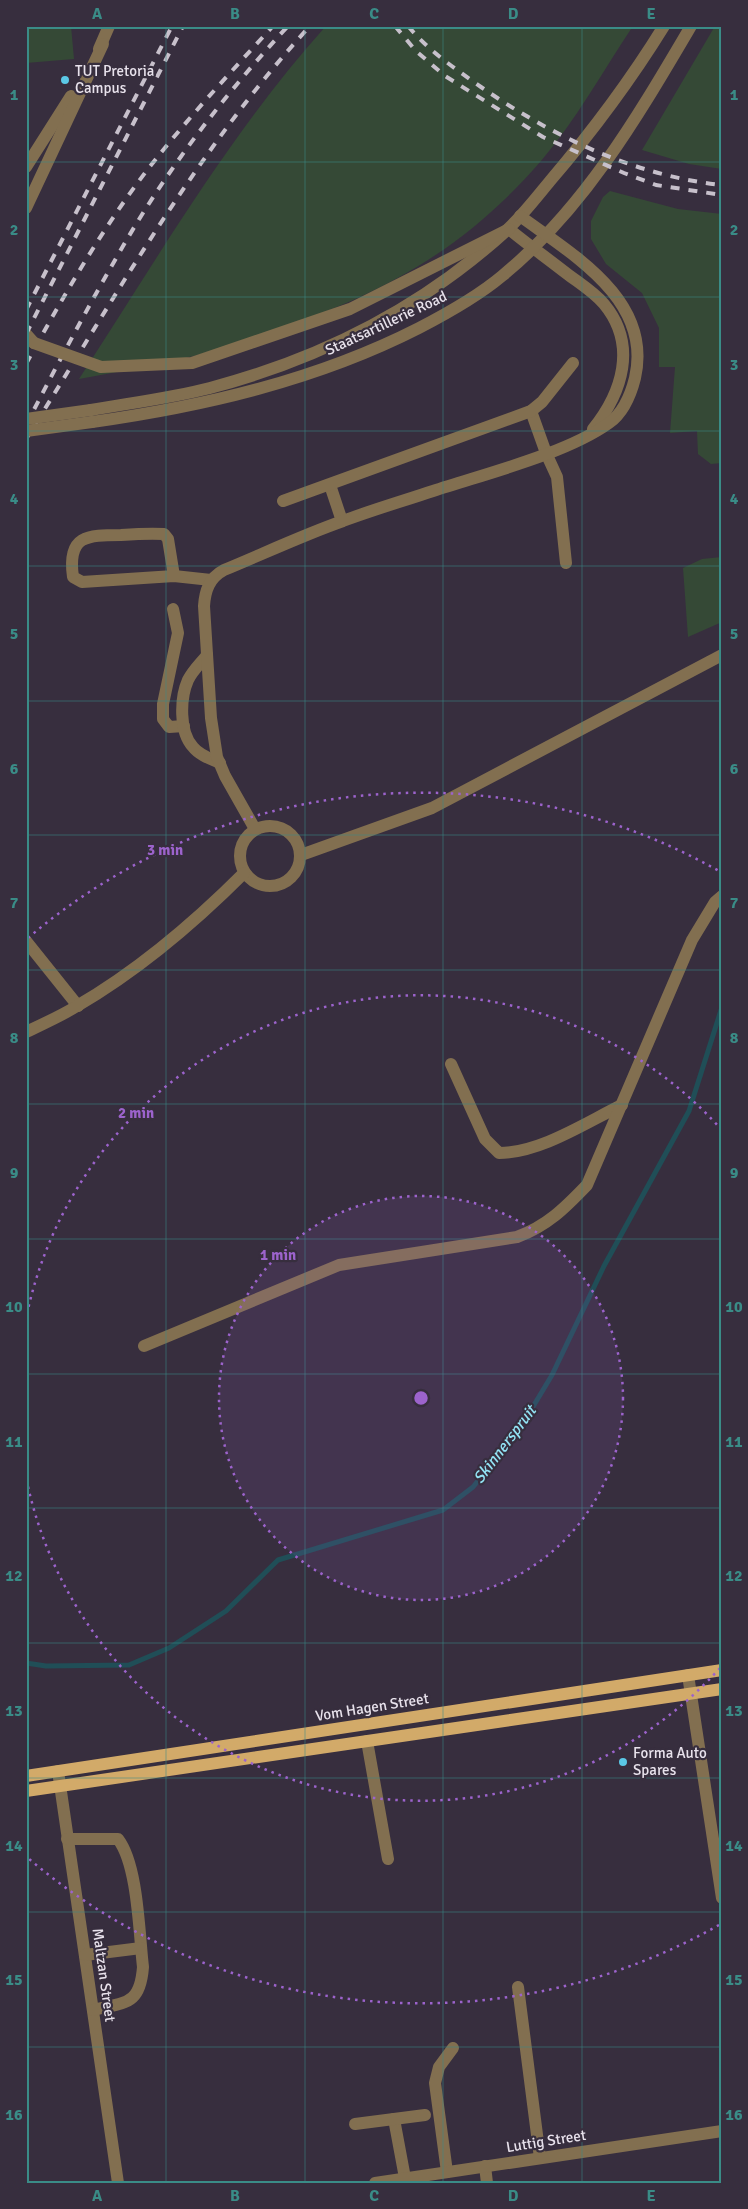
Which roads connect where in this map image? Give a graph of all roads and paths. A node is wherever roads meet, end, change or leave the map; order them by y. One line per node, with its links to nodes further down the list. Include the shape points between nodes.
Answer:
1 (109, 26): 4 (street)
2 (664, 26): 7 (street, Staatsartillerie Road, via 595,127)
3 (691, 26): 9 (street, Staatsartillerie Road, via 621,142)
4 (103, 44): 5 (street); 6 (street)
5 (26, 167)
6 (26, 208)
7 (520, 216): 8 (street, Staatsartillerie Road); 9 (street)
8 (509, 229): 10 (street); 11 (street, bridge, via 350,309 192,363 101,367 34,343); 14 (street, Staatsartillerie Road, via 469,263 406,307 319,351 210,388)
9 (546, 235): 10 (street, Staatsartillerie Road); 17 (street, via 594,272 618,296 635,333 637,369 630,394 610,422)
10 (533, 248): 14 (street, Staatsartillerie Road, via 502,276 454,310 326,369 166,411); 17 (street, via 605,305 621,342 622,373 618,388)
11 (26, 334)
12 (574, 363): 13 (street)
13 (531, 411): 18 (street); 19 (street)
14 (92, 416): 15 (street, Staatsartillerie Road, bridge); 16 (street, Staatsartillerie Road, bridge)
15 (26, 419)
16 (26, 431)
17 (588, 435): 18 (street)
18 (546, 454): 21 (street); 22 (street, via 557,477)
19 (330, 485): 20 (street); 21 (street)
20 (283, 501)
21 (342, 521): 24 (street, via 224,570)
22 (566, 563)
23 (174, 576): 23 (street, via 168,539 164,534 92,535 80,540 74,549 72,567 76,581); 24 (street)
24 (211, 580): 26 (street, via 204,606)
25 (172, 609): 28 (street, via 178,633 163,704 163,719 169,727)
26 (207, 655): 28 (street, via 188,680 184,694); 29 (street, via 211,718)
27 (722, 655): 31 (street, via 432,808)
28 (184, 726): 29 (street, via 192,747)
29 (220, 763): 30 (street)
30 (255, 829): 31 (street, via 270,825 285,829 296,840); 32 (street, via 243,840 239,857)
31 (301, 854): 32 (street, via 297,870 287,881 272,886 256,883)
32 (244, 873): 35 (street, via 171,941)
33 (722, 896): 38 (street, via 692,940)
34 (26, 941): 35 (street)
35 (78, 1006): 36 (street)
36 (26, 1032)
37 (451, 1064): 38 (street, via 485,1139 499,1153 515,1153 539,1145)
38 (622, 1105): 39 (street, via 587,1185 538,1230 517,1237 340,1265)
39 (144, 1346)
40 (722, 1670): 41 (main road, Vom Hagen Street)
41 (688, 1675): 43 (street); 45 (main road, Vom Hagen Street)
42 (722, 1688): 43 (main road)
43 (690, 1693): 44 (main road); 51 (street)
44 (368, 1741): 47 (main road); 50 (street)
45 (58, 1771): 46 (main road, Vom Hagen Street); 47 (street, Maltzan Street)
46 (26, 1776)
47 (60, 1787): 48 (main road); 49 (street, Maltzan Street)
48 (26, 1791)
49 (67, 1839): 52 (street, via 118,1839 126,1850 132,1872); 53 (street, Maltzan Street)
50 (388, 1859)
51 (722, 1898)
52 (141, 1948): 53 (street); 55 (street, via 142,1981 137,1996)
53 (85, 1956): 55 (street, Maltzan Street)
54 (518, 1987): 61 (street)
55 (92, 2010): 65 (street, Maltzan Street)
56 (453, 2048): 63 (street, via 439,2067 435,2083)
57 (425, 2115): 58 (street)
58 (394, 2119): 59 (street); 64 (street)
59 (355, 2124)
60 (722, 2131): 61 (street, Luttig Street)
61 (540, 2158): 62 (street, Luttig Street)
62 (485, 2166): 63 (street, Luttig Street); 67 (street)
63 (446, 2172): 64 (street, Luttig Street)
64 (405, 2178): 66 (street, Luttig Street)
65 (118, 2183)
66 (375, 2183)
67 (487, 2183)

